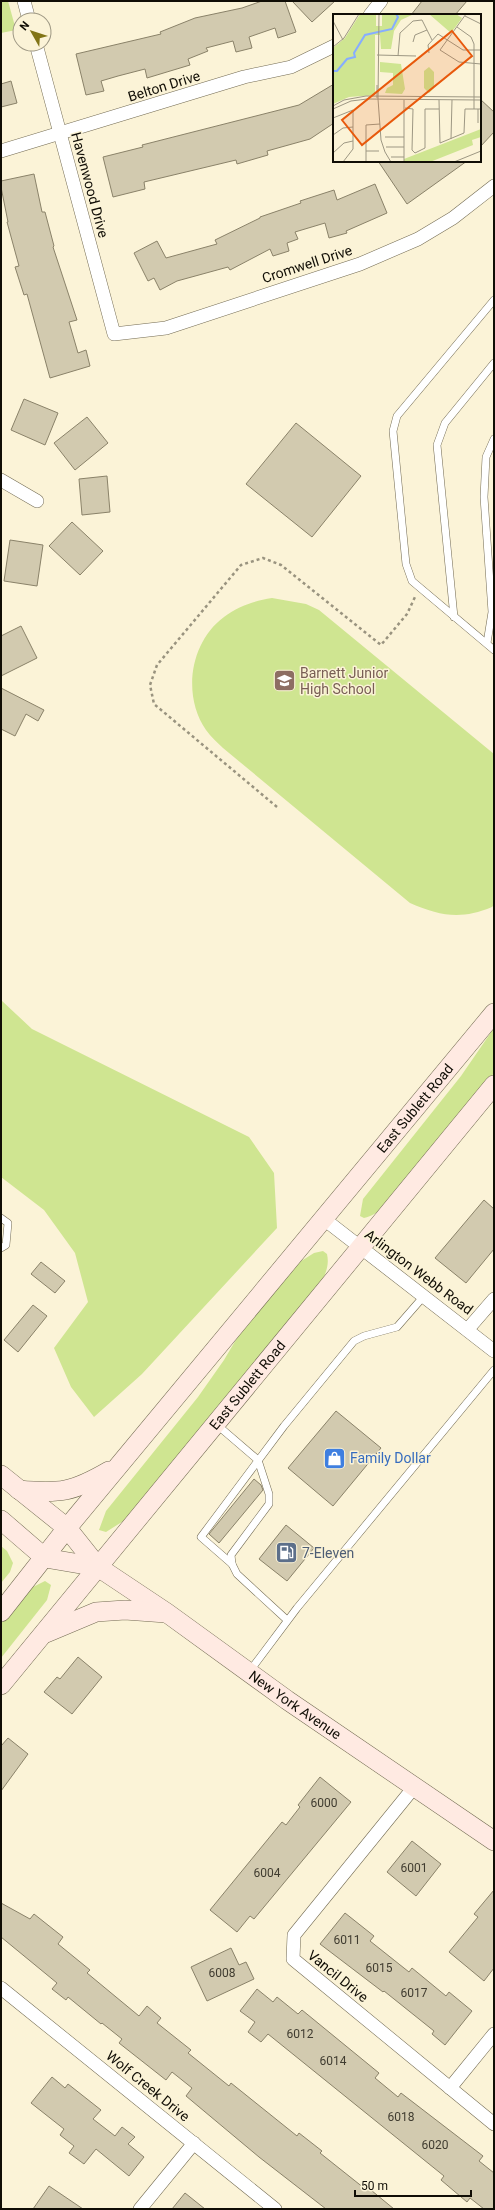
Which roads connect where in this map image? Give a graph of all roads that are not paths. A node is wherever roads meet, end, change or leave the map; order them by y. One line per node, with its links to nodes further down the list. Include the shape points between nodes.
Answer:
1 (24, 1): 3 (street)
2 (381, 1): 4 (street)
3 (27, 12)
4 (371, 14)
5 (333, 46): 7 (street, Belton Drive, via 291,67 244,77)
6 (38, 52): 7 (street, Havenwood Drive)
7 (60, 135): 8 (street, Belton Drive); 11 (street, Havenwood Drive)
8 (1, 151)
9 (494, 186): 11 (street, Cromwell Drive, via 453,218 418,239 360,264 166,328)
10 (494, 300): 16 (lane, via 397,416 393,431 406,564 412,581)
11 (114, 334)
12 (494, 363): 16 (lane, via 445,423 436,445)
13 (494, 439): 17 (lane, via 486,457 484,498 492,612)
14 (1, 480): 15 (street)
15 (37, 501)
16 (454, 618): 17 (lane)
17 (487, 643): 18 (lane)
18 (494, 650)
19 (494, 1013): 22 (main road, East Sublett Road)
20 (494, 1085): 23 (main road, East Sublett Road)
21 (1, 1218): 24 (lane, via 8,1223 6,1245)
22 (324, 1219): 23 (street, Arlington Webb Road); 32 (main road, East Sublett Road)
23 (361, 1247): 25 (street, Arlington Webb Road); 30 (main road, East Sublett Road)
24 (1, 1248)
25 (424, 1296): 27 (street, Arlington Webb Road); 31 (lane, via 397,1327 354,1341)
26 (494, 1299): 27 (street)
27 (468, 1329): 28 (street, Arlington Webb Road)
28 (494, 1350)
29 (494, 1370): 42 (lane)
30 (215, 1423): 31 (lane); 39 (main road, East Sublett Road)
31 (258, 1460): 38 (lane, via 269,1494 269,1504 231,1555); 38 (lane, via 201,1537)
32 (124, 1462): 34 (main road, via 78,1488 59,1492); 36 (main road, East Sublett Road)
33 (1, 1475): 34 (main road, New York Avenue)
34 (19, 1490): 36 (main road, New York Avenue)
35 (1, 1520): 37 (main road)
36 (67, 1528): 37 (main road, East Sublett Road); 39 (main road, New York Avenue)
37 (45, 1558): 39 (main road, New York Avenue); 40 (main road, East Sublett Road)
38 (232, 1564): 42 (lane, via 237,1574)
39 (98, 1567): 41 (main road, New York Avenue); 43 (main road, East Sublett Road)
40 (1, 1612)
41 (167, 1613): 43 (main road, via 125,1610 96,1612); 44 (main road, New York Avenue)
42 (287, 1620): 44 (lane)
43 (41, 1636): 45 (main road, East Sublett Road)
44 (249, 1673): 46 (main road, New York Avenue)
45 (1, 1685)
46 (415, 1786): 47 (main road, New York Avenue); 50 (street, Vancil Drive, via 294,1934 293,1959)
47 (494, 1840)
48 (1, 1988): 52 (street, Wolf Creek Drive)
49 (494, 2034): 50 (street)
50 (450, 2088): 51 (street, Vancil Drive)
51 (494, 2124)
52 (194, 2143): 53 (street); 54 (street, Wolf Creek Drive)
53 (140, 2209)
54 (275, 2209)

